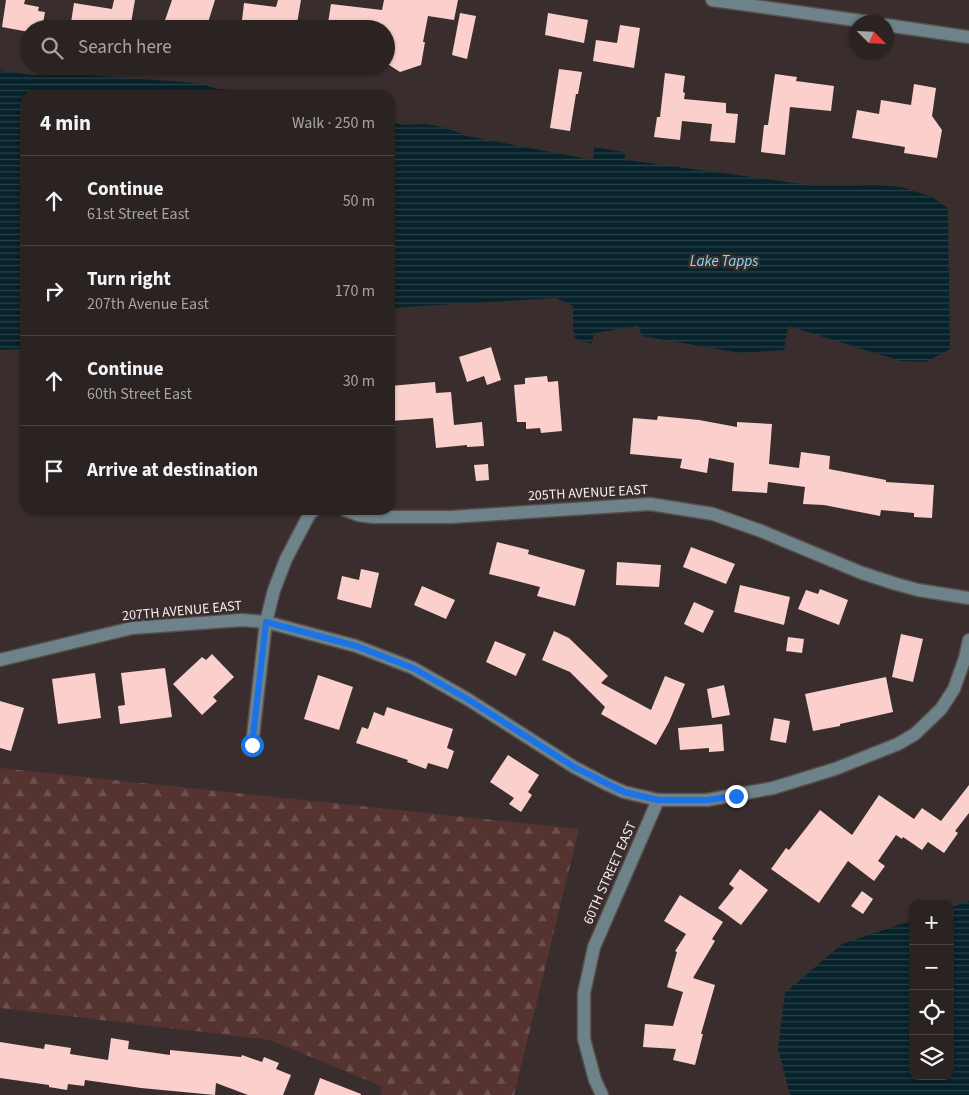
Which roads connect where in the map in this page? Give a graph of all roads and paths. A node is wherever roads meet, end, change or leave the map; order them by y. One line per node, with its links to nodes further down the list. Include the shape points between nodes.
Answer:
1 (712, 0): 2 (street)
2 (849, 19)
3 (894, 26): 4 (street)
4 (969, 37)
5 (309, 515): 8 (street, via 286,560)
6 (358, 515): 7 (street, 205TH AVENUE EAST, via 374,518 450,517 650,504 713,514 862,573 918,590)
7 (969, 598)
8 (266, 622): 10 (street, 207TH AVENUE EAST, via 242,620 132,628); 11 (street); 12 (street, 207TH AVENUE EAST, via 356,646 413,668 574,767 624,792)
9 (969, 640): 12 (street, via 954,689 941,709 915,734 898,744 835,769 772,788 708,800)
10 (0, 660)
11 (252, 745)
12 (658, 800): 13 (street, 60TH STREET EAST, via 594,947 584,993 584,1039)
13 (602, 1095)

